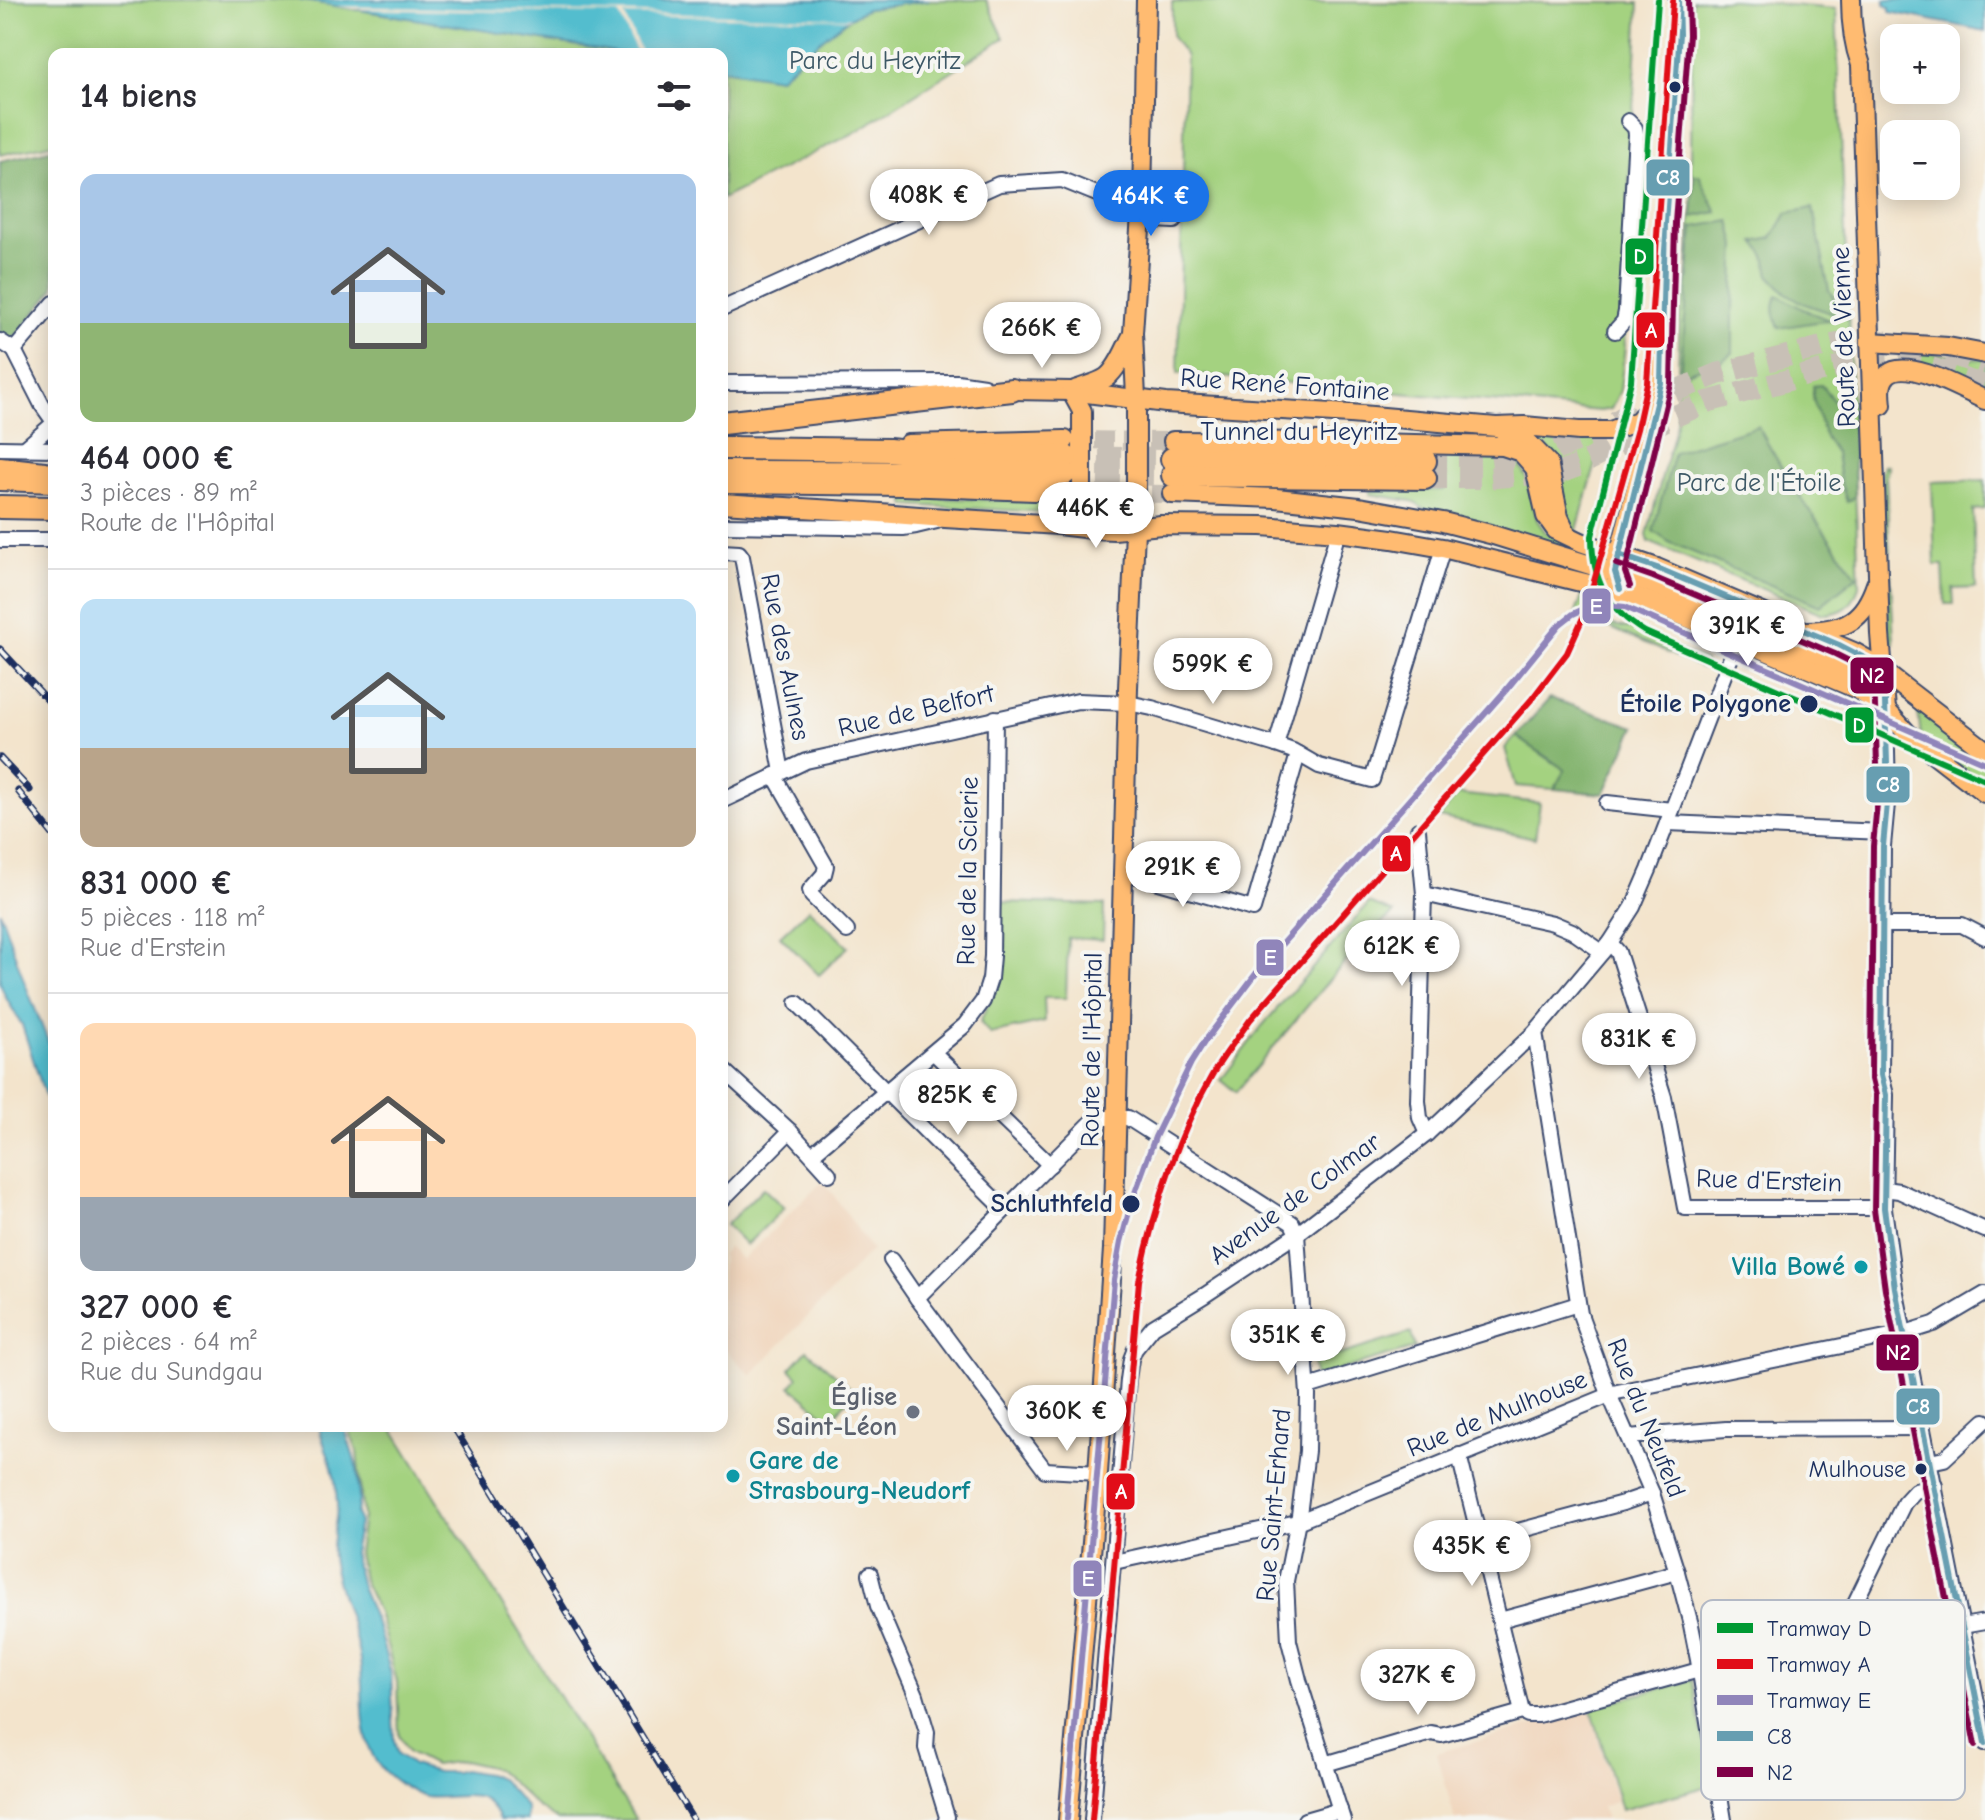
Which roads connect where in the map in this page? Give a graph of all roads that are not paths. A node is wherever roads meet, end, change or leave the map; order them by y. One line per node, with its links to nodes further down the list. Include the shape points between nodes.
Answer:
1 (1146, 0): 5 (main road)
2 (1678, 0): 16 (main road)
3 (1851, 1): 12 (main road, Route de Vienne, via 1861,65)
4 (1628, 121): 9 (street, via 1636,134)
5 (1141, 212): 6 (street, via 1155,220); 7 (street, via 1062,180 999,184); 10 (main road)
6 (1174, 221)
7 (728, 306)
8 (48, 310): 13 (street)
9 (1620, 326)
10 (1133, 333): 18 (main road, via 1109,375); 19 (main road)
11 (0, 341): 13 (street)
12 (1870, 342): 14 (main road); 32 (main road, Route de Vienne)
13 (14, 350): 21 (street)
14 (1985, 354)
15 (728, 383): 17 (street, via 957,382)
16 (1660, 388): 24 (main road, Rue René Fontaine, via 1638,421 1615,430); 52 (main road)
17 (1012, 390): 18 (main road, Rue René Fontaine); 22 (highway)
18 (1071, 391): 19 (main road, Rue René Fontaine); 44 (main road, via 1082,411 1082,505)
19 (1136, 398): 24 (main road, Rue René Fontaine); 45 (main road, Route de l'Hôpital)
20 (1985, 400): 32 (main road, via 1920,371 1905,368 1888,374 1881,388 1884,457)
21 (48, 414)
22 (728, 422)
23 (48, 427): 26 (street)
24 (1496, 427): 47 (main road, via 1524,438 1548,463)
25 (0, 448): 26 (street)
26 (25, 448): 28 (street)
27 (728, 448): 30 (highway, via 889,450)
28 (48, 449)
29 (0, 466): 34 (main road)
30 (1065, 466): 35 (highway); 38 (main road, via 902,486)
31 (1173, 467): 33 (highway, Tunnel du Heyritz); 47 (main road, via 1326,442 1503,446 1521,452 1535,468 1549,523); 52 (main road, via 1276,498 1455,525)
32 (1873, 467): 53 (main road, Route de Vienne)
33 (1425, 469)
34 (48, 472)
35 (728, 472)
36 (0, 479): 37 (highway)
37 (48, 481)
38 (728, 484)
39 (728, 503): 42 (main road)
40 (48, 511): 41 (highway)
41 (3, 513)
42 (945, 518): 43 (street, via 903,528); 44 (main road)
43 (728, 525)
44 (1058, 525): 45 (main road)
45 (1135, 527): 46 (main road, via 1262,526); 58 (main road, Route de l'Hôpital)
46 (1338, 532): 50 (main road); 61 (street)
47 (1567, 536): 52 (main road)
48 (0, 540): 49 (street)
49 (48, 540)
50 (1443, 548): 54 (main road); 63 (street, Rue de Belfort, via 1372,780 1319,766)
51 (728, 552): 64 (street, Rue des Aulnes, via 742,557)
52 (1617, 564): 54 (main road); 55 (main road, via 1657,568)
53 (1878, 578): 56 (main road, via 1854,620); 57 (main road, Route de Vienne)
54 (1621, 592): 55 (main road)
55 (1752, 630): 56 (main road); 57 (main road, via 1859,672); 59 (main road); 68 (street, Avenue de Colmar, via 1729,662)
56 (1805, 631): 57 (main road)
57 (1884, 672): 59 (main road, Route de Vienne); 62 (main road)
58 (1128, 703): 60 (street, Rue de Belfort, via 1078,701); 61 (street, Rue de Belfort); 71 (main road, Route de l'Hôpital)
59 (1886, 710): 65 (main road, via 1907,733); 70 (street)
60 (995, 718): 64 (street, Rue de Belfort, via 821,757); 79 (street, Rue de la Scierie, via 990,979 971,1018)
61 (1276, 745): 63 (street, Rue de Belfort)
62 (1985, 750)
63 (1298, 754): 71 (street, via 1253,909)
64 (778, 774): 66 (street, Rue de Belfort); 74 (street, Rue des Aulnes, via 826,866 810,890 812,896)
65 (1985, 793)
66 (728, 798)
67 (1607, 803): 68 (street)
68 (1670, 817): 70 (street); 76 (street, Avenue de Colmar, via 1633,907)
69 (1418, 830): 72 (street)
70 (1884, 832): 73 (street)
71 (1124, 872): 82 (main road, Route de l'Hôpital)
72 (1424, 894): 76 (street, via 1553,923); 84 (street, via 1418,1101)
73 (1882, 925): 75 (street, via 1962,925); 88 (street)
74 (847, 931)
75 (1985, 937)
76 (1606, 947): 78 (street, Avenue de Colmar); 90 (street, Rue d'Erstein, via 1618,952 1664,1097 1685,1208)
77 (797, 1003): 81 (street)
78 (1535, 1032): 84 (street, Avenue de Colmar); 97 (street, Rue du Neufeld)
79 (934, 1053): 81 (street, Rue de la Scierie); 86 (street)
80 (728, 1077): 83 (street)
81 (886, 1092): 85 (street, Rue de la Scierie); 91 (street)
82 (1117, 1118): 86 (street, via 1091,1123); 93 (street, via 1128,1118 1204,1165 1287,1219); 106 (main road, Route de l'Hôpital)
83 (790, 1131): 85 (street); 89 (street)
84 (1427, 1134): 93 (street, Avenue de Colmar)
85 (812, 1154): 87 (street)
86 (1050, 1165): 91 (street)
87 (829, 1174)
88 (1884, 1189): 90 (street); 92 (street)
89 (728, 1194)
90 (1884, 1208): 98 (street)
91 (1004, 1209): 96 (street)
92 (1985, 1230)
93 (1297, 1234): 99 (street, Rue Saint-Erhard); 111 (street, Avenue de Colmar, via 1153,1327 1135,1349)
94 (891, 1260): 96 (street)
95 (1985, 1294): 98 (street, Rue de Mulhouse, via 1934,1324)
96 (917, 1298): 106 (street, via 1045,1470)
97 (1578, 1304): 99 (street); 100 (street, Rue du Neufeld)
98 (1905, 1333): 100 (street, Rue de Mulhouse); 102 (street)
99 (1308, 1387): 109 (street, Rue Saint-Erhard, via 1307,1451)
100 (1609, 1394): 103 (street, Rue du Neufeld); 104 (street, Rue de Mulhouse)
101 (1985, 1421): 105 (street, via 1944,1459)
102 (1923, 1428): 103 (street, via 1726,1429); 105 (street)
103 (1628, 1437): 108 (street, Rue du Neufeld)
104 (1459, 1455): 109 (street, Rue de Mulhouse); 110 (street)
105 (1930, 1462): 107 (street)
106 (1098, 1473): 129 (main road)
107 (1935, 1486): 114 (street, via 1915,1491 1904,1503); 115 (street)
108 (1652, 1493): 110 (street); 112 (street, Rue du Neufeld)
109 (1297, 1522): 111 (street, Rue de Mulhouse); 125 (street, Rue Saint-Erhard, via 1286,1581 1289,1641)
110 (1480, 1541): 116 (street)
111 (1114, 1562): 130 (street, Avenue de Colmar)
112 (1677, 1572): 116 (street); 120 (street, Rue du Neufeld)
113 (870, 1574): 128 (street, via 916,1695)
114 (1856, 1600)
115 (1957, 1600)
116 (1500, 1620): 123 (street)
117 (1985, 1622): 118 (street)
118 (1965, 1625)
119 (1965, 1637): 122 (street)
120 (1699, 1670): 121 (street, Rue du Neufeld); 123 (street, via 1538,1715)
121 (1701, 1682)
122 (1980, 1693): 124 (street)
123 (1522, 1712): 125 (street)
124 (1985, 1743)
125 (1325, 1764): 127 (street, Rue Saint-Erhard)
126 (1721, 1800): 132 (street, Rue du Neufeld)
127 (1341, 1815): 131 (street)
128 (946, 1820)
129 (1068, 1820)
130 (1092, 1820)
131 (1305, 1820)
132 (1724, 1820)

